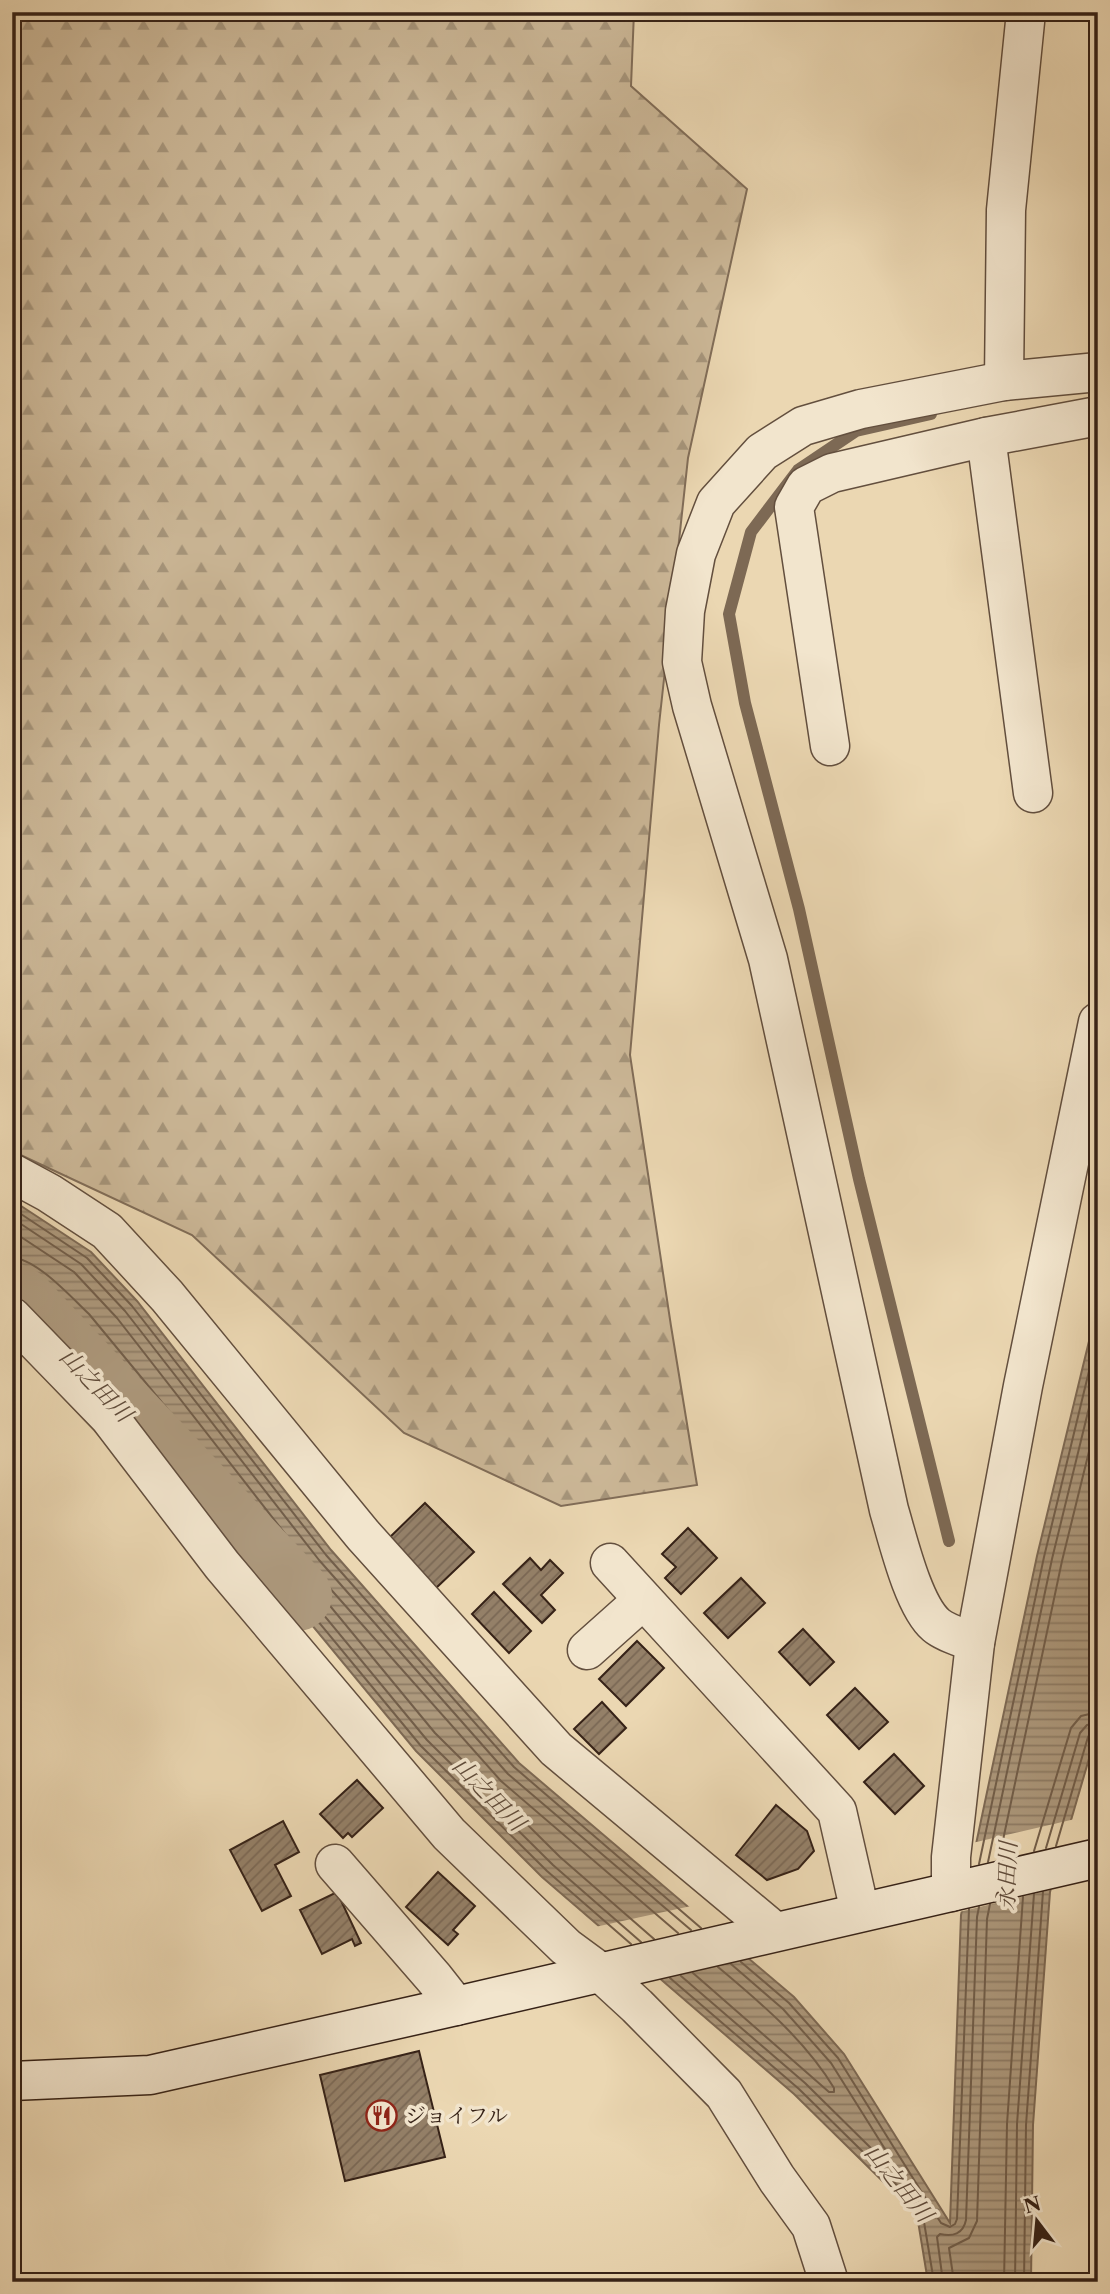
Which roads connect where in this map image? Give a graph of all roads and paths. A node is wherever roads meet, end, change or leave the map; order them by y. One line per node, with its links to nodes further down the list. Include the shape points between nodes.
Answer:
1 (1026, 12): 3 (street, via 1006,210)
2 (1098, 372): 3 (street)
3 (1004, 381): 13 (street, via 861,409 803,426 762,452 716,503 696,554 685,611 682,662 768,959 889,1510 906,1567 936,1625)
4 (1098, 416): 5 (street)
5 (986, 437): 6 (street, via 832,473 806,486 794,507); 7 (street)
6 (830, 746)
7 (1033, 793)
8 (1098, 1022): 13 (street)
9 (12, 1173): 19 (street, via 107,1231 167,1296 363,1535 556,1749)
10 (12, 1317): 20 (street, via 110,1417 222,1565 449,1834 566,1947)
11 (610, 1563): 12 (street)
12 (643, 1600): 14 (street); 18 (street, via 837,1811)
13 (975, 1643): 17 (street)
14 (587, 1650)
15 (1098, 1858): 17 (street)
16 (335, 1864): 21 (street)
17 (951, 1892): 18 (street)
18 (860, 1912): 19 (street)
19 (774, 1931): 20 (street)
20 (600, 1972): 21 (street); 23 (street, via 724,2094 811,2226)
21 (456, 2006): 22 (street, via 150,2075)
22 (12, 2081)
23 (829, 2282)

